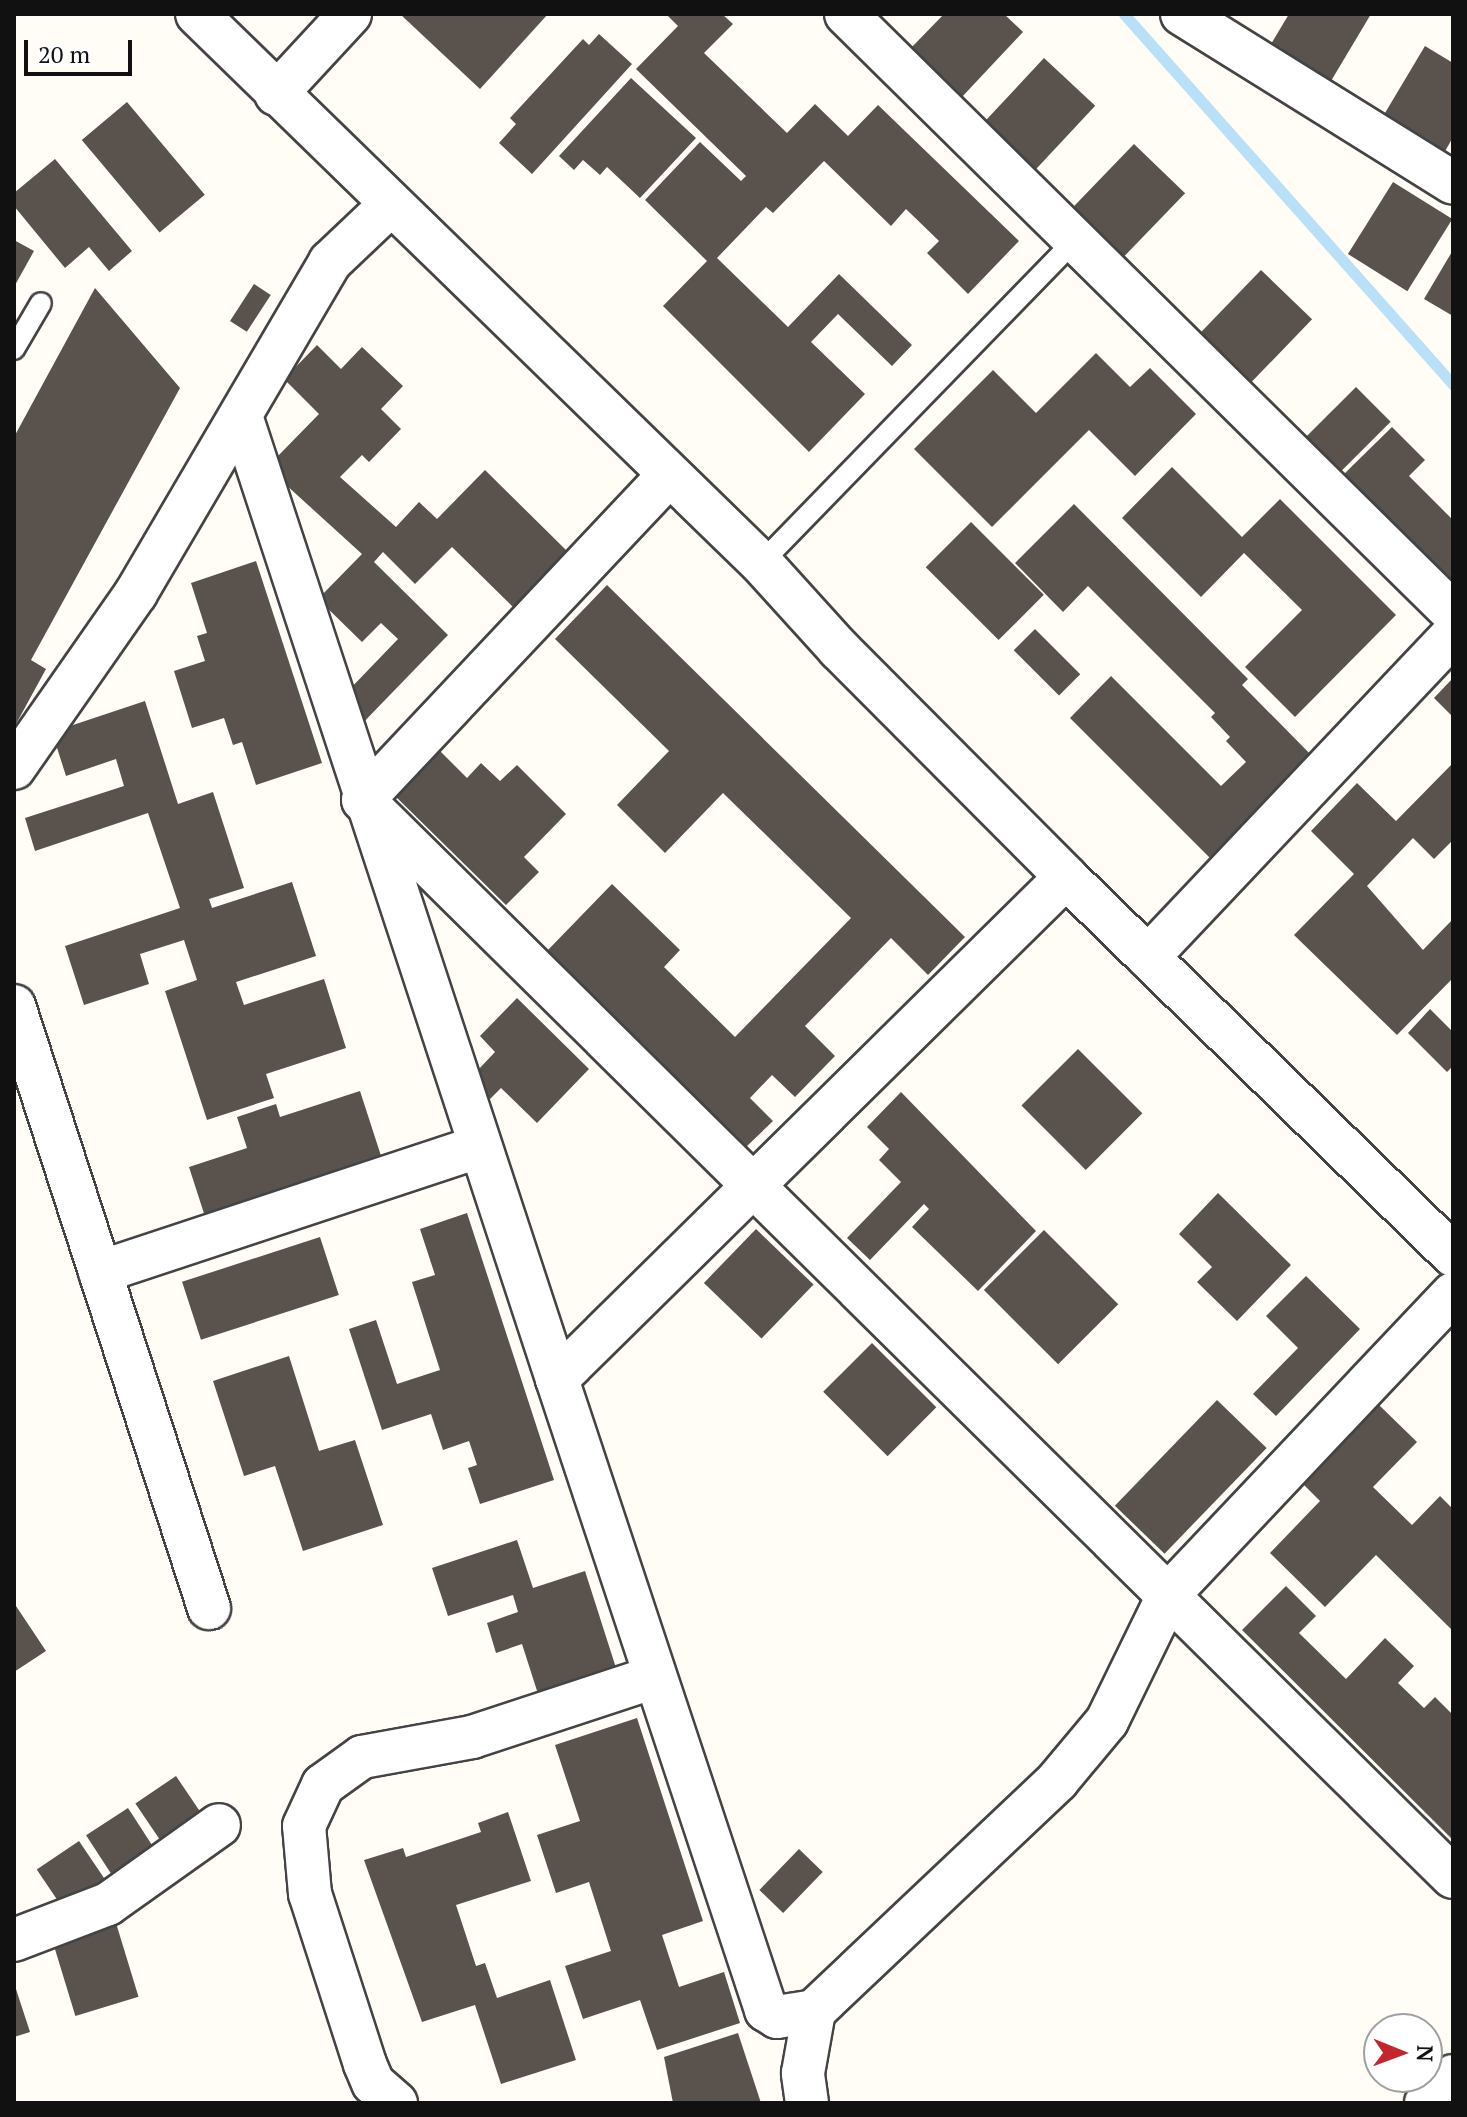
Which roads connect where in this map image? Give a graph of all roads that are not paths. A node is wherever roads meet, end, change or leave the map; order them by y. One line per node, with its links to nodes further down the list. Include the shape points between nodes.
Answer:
1 (197, 14): 5 (street)
2 (350, 14): 5 (street)
3 (846, 14): 8 (street)
4 (1182, 14): 6 (street)
5 (276, 94): 7 (street)
6 (1453, 181)
7 (390, 205): 11 (street, via 330,262); 12 (street)
8 (1075, 240): 13 (lane); 14 (street)
9 (41, 303): 10 (lane)
10 (14, 349)
11 (242, 419): 16 (street, via 136,593); 17 (street)
12 (669, 475): 13 (street); 17 (street)
13 (761, 563): 18 (street)
14 (1453, 613)
15 (1453, 634): 19 (street)
16 (14, 768)
17 (363, 800): 21 (street); 22 (street)
18 (1066, 877): 19 (street); 22 (street)
19 (1148, 957): 23 (street)
20 (14, 1006): 24 (street)
21 (479, 1147): 24 (street); 26 (street)
22 (755, 1184): 26 (street); 27 (street)
23 (1453, 1255)
24 (100, 1272): 28 (street)
25 (1453, 1294): 27 (street)
26 (557, 1379): 29 (street)
27 (1169, 1594): 31 (street); 33 (street, via 1107,1721 1057,1781)
28 (209, 1608)
29 (654, 1677): 33 (street, via 759,1996 777,2017); 35 (street, via 472,1737 362,1757 323,1785 304,1826 310,1894 365,2064 373,2083)
30 (219, 1825): 32 (street, via 108,1904)
31 (1453, 1877)
32 (14, 1940)
33 (814, 2011): 36 (street, via 803,2073)
34 (1453, 2076): 37 (street)
35 (396, 2103)
36 (807, 2103)
37 (1426, 2103)

